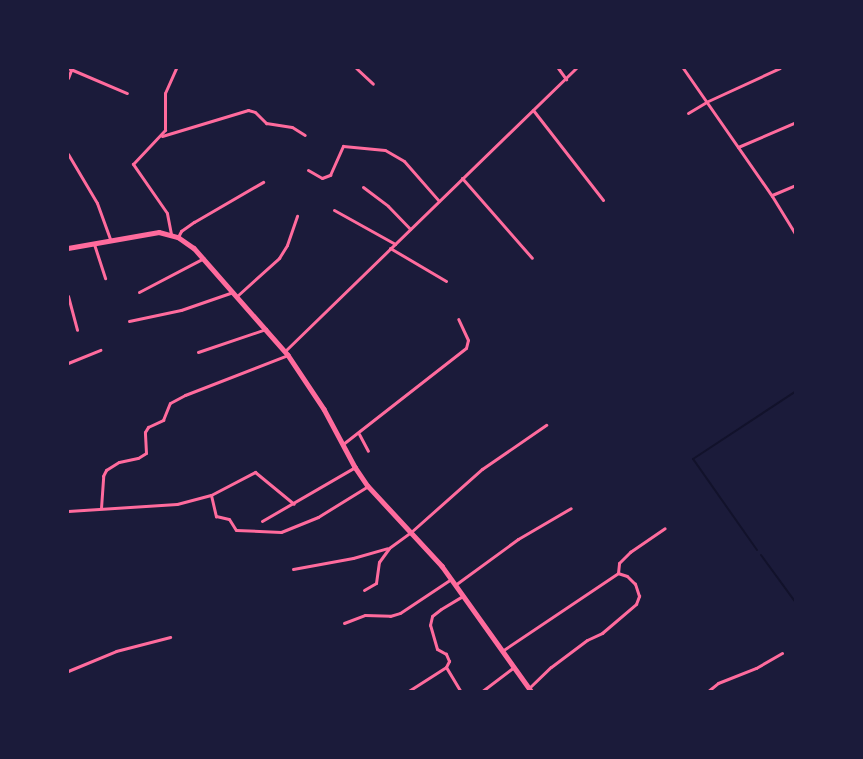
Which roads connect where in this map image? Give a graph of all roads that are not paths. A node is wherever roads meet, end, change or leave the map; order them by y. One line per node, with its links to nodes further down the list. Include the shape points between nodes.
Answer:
1 (176, 68): 17 (street, via 165,93 167,124)
2 (356, 68): 10 (street)
3 (558, 68): 9 (street)
4 (576, 68): 9 (street)
5 (683, 68): 12 (street)
6 (780, 68): 12 (street)
7 (69, 69): 8 (street); 11 (street)
8 (68, 78)
9 (566, 79): 13 (street)
10 (373, 84)
11 (127, 93)
12 (706, 102): 14 (street); 18 (street)
13 (533, 111): 21 (street); 26 (street)
14 (688, 114)
15 (795, 122): 18 (street)
16 (305, 135): 17 (street, via 292,127 266,123 248,110)
17 (162, 136): 31 (street, via 133,164 167,213)
18 (738, 147): 25 (street)
19 (68, 154): 34 (street, via 97,203)
20 (308, 170): 27 (street, via 322,177 330,176 343,146 384,150 404,161)
21 (462, 178): 27 (street); 40 (street)
22 (263, 182): 33 (street, via 194,222)
23 (795, 185): 25 (street)
24 (363, 188): 30 (street)
25 (772, 196): 32 (street)
26 (603, 200)
27 (439, 201): 30 (street)
28 (334, 210): 36 (street)
29 (297, 216): 46 (street, via 279,258)
30 (410, 229): 36 (street)
31 (171, 234): 33 (street); 34 (street, via 146,232)
32 (795, 235)
33 (178, 237): 39 (street)
34 (110, 239): 35 (street)
35 (94, 243): 37 (street); 41 (street)
36 (395, 244): 38 (street)
37 (68, 248)
38 (390, 248): 42 (street); 53 (street)
39 (204, 258): 43 (street); 44 (street)
40 (532, 258)
41 (105, 278)
42 (446, 281)
43 (139, 292)
44 (233, 292): 46 (street); 48 (street, via 181,310)
45 (68, 296): 50 (street)
46 (237, 296): 49 (street)
47 (458, 319): 56 (street, via 468,340 466,348)
48 (129, 321)
49 (266, 329): 52 (street); 53 (street)
50 (77, 330)
51 (102, 350): 54 (street)
52 (198, 352)
53 (286, 353): 57 (street); 63 (street, via 170,403 164,420 146,432 146,453 106,470)
54 (68, 363)
55 (546, 425): 68 (street, via 482,470)
56 (359, 434): 57 (street); 58 (street)
57 (343, 444): 59 (street)
58 (368, 451)
59 (354, 467): 60 (street); 62 (street)
60 (368, 486): 61 (street, via 318,517 281,532 236,530 229,519 216,516); 68 (street)
61 (211, 495): 62 (street, via 255,472); 63 (street, via 177,504)
62 (294, 504): 66 (street)
63 (101, 508): 65 (street)
64 (570, 508): 73 (street, via 518,539)
65 (68, 511)
66 (262, 521)
67 (665, 528): 71 (street, via 619,563)
68 (411, 532): 69 (street); 72 (street)
69 (389, 548): 70 (street); 74 (street, via 379,562 376,583)
70 (293, 569)
71 (618, 573): 78 (street); 83 (street, via 635,584 639,596 636,604 602,633 551,667)
72 (451, 579): 73 (street); 76 (street, via 400,613 365,615)
73 (455, 585): 75 (street)
74 (364, 590)
75 (463, 596): 78 (street); 80 (street, via 432,616 430,630 437,649 447,657)
76 (344, 623)
77 (170, 637): 82 (street, via 116,651)
78 (502, 651): 81 (street)
79 (782, 652): 87 (street)
80 (446, 667): 84 (street); 85 (street)
81 (514, 667): 83 (street); 86 (street)
82 (68, 671)
83 (531, 690)
84 (407, 692)
85 (461, 692)
86 (481, 692)
87 (707, 692)

